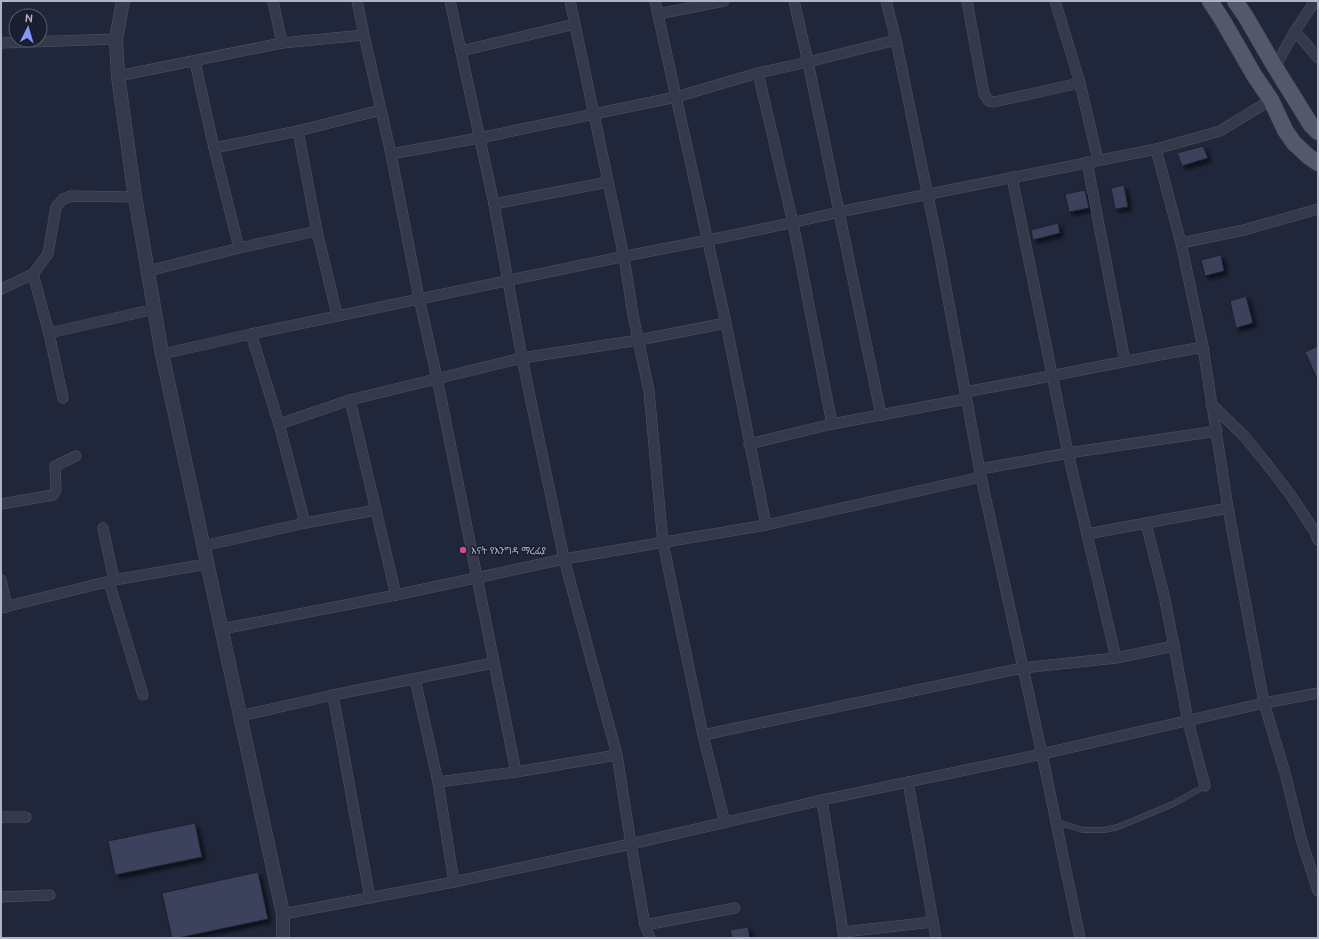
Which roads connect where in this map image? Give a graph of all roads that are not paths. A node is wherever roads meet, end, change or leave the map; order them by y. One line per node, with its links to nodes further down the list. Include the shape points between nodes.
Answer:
1 (123, 1): 19 (street)
2 (272, 1): 22 (street)
3 (358, 1): 18 (street)
4 (450, 1): 23 (street)
5 (570, 1): 16 (street)
6 (655, 1): 15 (street)
7 (724, 1): 15 (street)
8 (794, 1): 26 (street)
9 (886, 1): 20 (street)
10 (967, 1): 30 (street, via 984,94 989,101)
11 (1055, 1): 30 (street)
12 (1210, 1): 32 (main road)
13 (1235, 1): 27 (main road)
14 (1315, 1): 17 (street)
15 (658, 14): 31 (street)
16 (575, 24): 23 (street); 34 (street)
17 (1296, 31): 24 (street); 27 (street)
18 (364, 35): 22 (street); 33 (street)
19 (116, 39): 21 (street); 29 (street)
20 (896, 40): 26 (street); 46 (street)
21 (1, 43)
22 (282, 43): 25 (street)
23 (461, 51): 37 (street)
24 (1318, 58)
25 (195, 62): 29 (street); 38 (street)
26 (808, 62): 28 (street); 50 (street)
27 (1275, 67): 36 (main road)
28 (758, 73): 31 (street); 51 (street)
29 (118, 76): 47 (street)
30 (1080, 83): 41 (street)
31 (676, 96): 34 (street); 53 (street)
32 (1271, 100): 39 (street, via 1220,131); 43 (main road, via 1294,143)
33 (381, 110): 35 (street); 40 (street)
34 (595, 115): 37 (street); 45 (street)
35 (298, 131): 38 (street); 52 (street)
36 (1318, 132)
37 (480, 138): 40 (street); 48 (street)
38 (214, 148): 55 (street)
39 (1156, 149): 41 (street); 54 (street)
40 (392, 154): 61 (street)
41 (1098, 160): 42 (street)
42 (1087, 162): 44 (street); 71 (street)
43 (1318, 164)
44 (1012, 177): 46 (street); 72 (street)
45 (608, 182): 48 (street); 56 (street)
46 (928, 195): 50 (street); 74 (street)
47 (135, 197): 57 (street); 58 (street, via 71,196 63,199 56,207 48,254)
48 (494, 204): 59 (street)
49 (1318, 209): 54 (street, via 1244,230)
50 (839, 212): 51 (street); 78 (street)
51 (793, 223): 53 (street); 80 (street)
52 (317, 231): 55 (street); 63 (street)
53 (707, 241): 56 (street); 64 (street)
54 (1181, 243): 68 (street)
55 (239, 248): 57 (street)
56 (624, 257): 59 (street); 67 (street)
57 (148, 271): 62 (street)
58 (33, 274): 60 (street); 65 (street)
59 (508, 280): 61 (street); 70 (street)
60 (1, 289)
61 (419, 298): 63 (street); 73 (street)
62 (155, 309): 65 (street); 69 (street)
63 (337, 315): 66 (street)
64 (726, 323): 67 (street); 82 (street)
65 (49, 334): 75 (street)
66 (251, 334): 69 (street); 79 (street)
67 (639, 340): 70 (street); 95 (street, via 649,392)
68 (1203, 347): 71 (street); 77 (street)
69 (162, 354): 96 (street)
70 (522, 358): 73 (street); 97 (street)
71 (1125, 360): 72 (street)
72 (1052, 376): 74 (street); 83 (street)
73 (437, 378): 76 (street); 99 (street)
74 (965, 396): 78 (street); 85 (street)
75 (63, 398)
76 (350, 400): 79 (street); 88 (street)
77 (1211, 404): 81 (street); 94 (street, via 1244,436 1267,464 1292,497)
78 (881, 415): 80 (street)
79 (279, 424): 89 (street)
80 (832, 424): 82 (street)
81 (1217, 430): 83 (street); 87 (street)
82 (749, 444): 91 (street)
83 (1068, 453): 85 (street); 93 (street)
84 (76, 456): 86 (street, via 55,466 56,489 53,495)
85 (981, 473): 91 (street); 108 (street)
86 (1, 504)
87 (1228, 508): 90 (street); 113 (street)
88 (376, 510): 89 (street); 102 (street)
89 (305, 523): 96 (street)
90 (1146, 523): 93 (street); 105 (street)
91 (766, 525): 95 (street)
92 (103, 528): 101 (street)
93 (1087, 534): 106 (street)
94 (1318, 540)
95 (664, 543): 97 (street); 116 (street)
96 (203, 546): 98 (street)
97 (564, 559): 99 (street); 117 (street)
98 (207, 564): 101 (street); 104 (street)
99 (477, 578): 102 (street); 107 (street)
100 (1, 580): 103 (street)
101 (112, 581): 103 (street); 111 (street)
102 (396, 595): 104 (street)
103 (4, 608)
104 (222, 629): 114 (street)
105 (1174, 646): 106 (street); 115 (street)
106 (1116, 658): 108 (street)
107 (493, 663): 109 (street); 119 (street)
108 (1022, 668): 116 (street); 118 (street)
109 (415, 679): 112 (street); 120 (street)
110 (1318, 693): 113 (street)
111 (143, 695)
112 (333, 695): 114 (street); 133 (street)
113 (1264, 703): 115 (street); 130 (street)
114 (240, 716): 135 (street)
115 (1188, 721): 118 (street); 122 (street)
116 (703, 735): 127 (street)
117 (617, 754): 119 (street); 128 (street)
118 (1042, 754): 121 (street); 126 (street)
119 (516, 772): 120 (street)
120 (438, 782): 129 (street)
121 (908, 782): 123 (street); 136 (street)
122 (1205, 786): 126 (lane, via 1173,804 1118,827 1083,830)
123 (822, 800): 127 (street); 138 (street)
124 (1, 817): 125 (street)
125 (26, 817)
126 (1056, 822): 142 (street)
127 (725, 823): 128 (street)
128 (631, 844): 129 (street); 137 (street)
129 (454, 882): 133 (street)
130 (1318, 891)
131 (50, 895): 132 (street)
132 (1, 897)
133 (370, 898): 135 (street)
134 (735, 908): 137 (street)
135 (283, 914): 139 (street)
136 (933, 922): 138 (street); 141 (street)
137 (645, 925): 140 (street)
138 (843, 935)
139 (283, 938)
140 (650, 938)
141 (936, 938)
142 (1080, 938)

